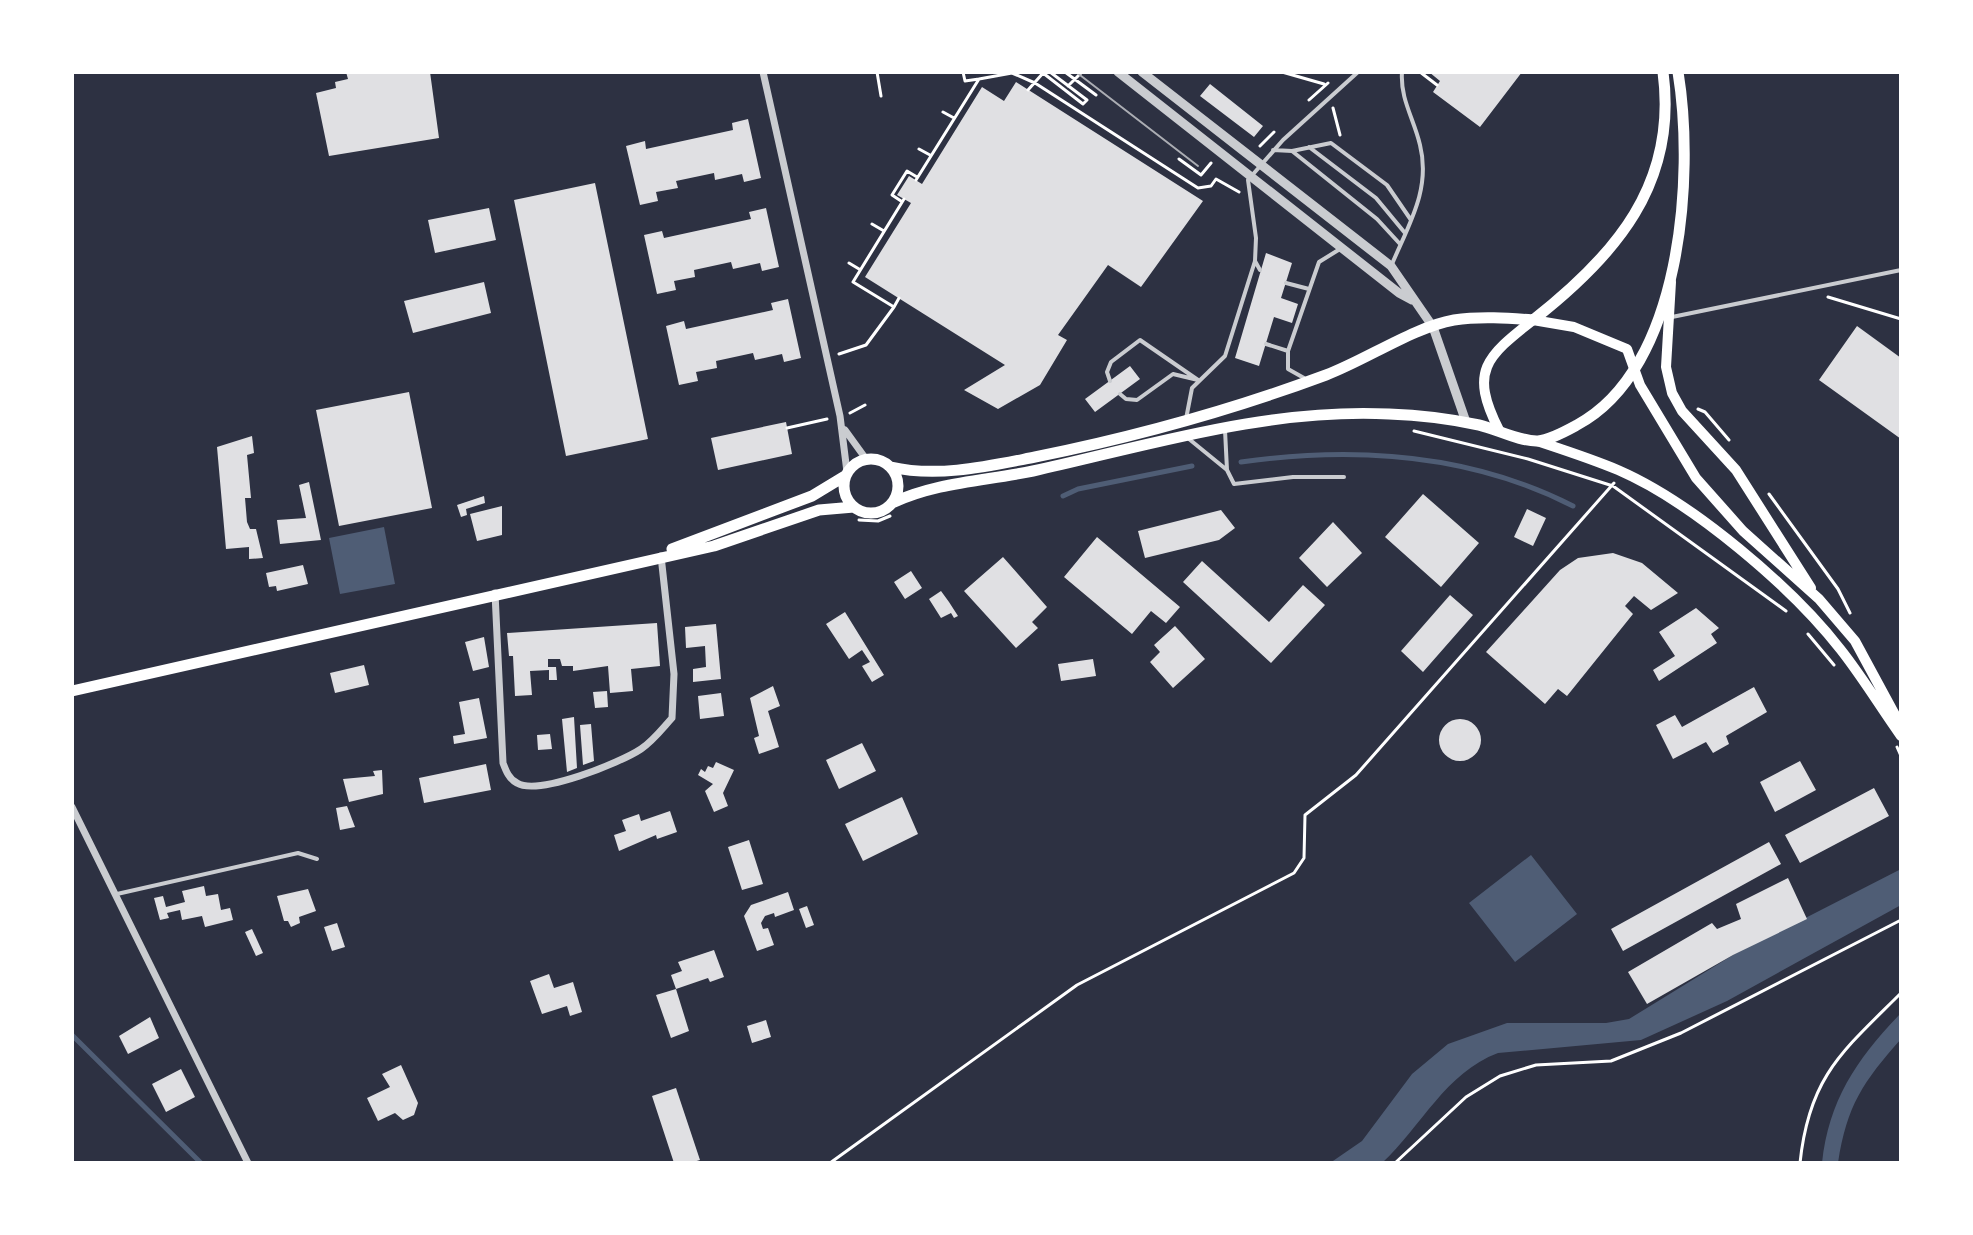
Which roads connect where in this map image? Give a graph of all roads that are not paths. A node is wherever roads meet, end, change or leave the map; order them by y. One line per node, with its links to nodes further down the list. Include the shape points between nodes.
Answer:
1 (763, 72): 37 (street)
2 (1118, 72): 12 (street)
3 (1142, 72): 11 (street)
4 (1358, 72): 9 (lane)
5 (1402, 72): 13 (lane, via 1403,97 1424,170)
6 (1663, 72): 26 (main road, via 1661,145 1643,200 1610,251)
7 (1678, 72): 20 (main road, via 1684,183)
8 (1309, 147): 10 (lane); 13 (lane, via 1336,147 1397,195); 14 (lane, via 1376,198)
9 (1273, 150): 10 (lane); 11 (lane)
10 (1292, 151): 15 (lane)
11 (1261, 163): 12 (lane); 18 (street)
12 (1251, 175): 16 (street); 17 (lane)
13 (1411, 220): 14 (lane)
14 (1405, 234): 15 (lane)
15 (1400, 244): 18 (lane)
16 (1342, 248): 23 (lane, via 1319,262); 24 (street)
17 (1255, 261): 19 (lane); 28 (lane)
18 (1391, 266): 24 (street)
19 (1260, 270)
20 (1671, 270): 25 (main road); 32 (main road, via 1654,332)
21 (1901, 270): 25 (lane)
22 (1286, 283): 23 (lane)
23 (1309, 289): 31 (lane)
24 (1413, 300): 27 (street)
25 (1670, 318): 53 (main road, via 1666,367 1679,407 1736,470)
26 (1533, 320): 27 (main road, via 1456,320); 32 (main road, via 1574,327 1621,344); 41 (main road, via 1495,352 1483,371 1484,397)
27 (1433, 327): 35 (main road); 39 (street)
28 (1232, 333): 29 (lane); 33 (lane, via 1223,360)
29 (1241, 336)
30 (1266, 344): 31 (lane)
31 (1288, 351): 35 (lane, via 1288,369)
32 (1635, 369): 43 (main road, via 1617,394 1584,421); 53 (main road, via 1658,420 1707,492)
33 (1198, 380): 34 (lane, via 1140,340 1111,362); 36 (lane, via 1173,374 1137,400); 38 (lane)
34 (1110, 381)
35 (1310, 381): 38 (main road)
36 (1120, 394)
37 (840, 418): 44 (street); 47 (street)
38 (1186, 420): 45 (main road, via 1007,462 937,471)
39 (1466, 422): 40 (main road, via 1393,414 1301,415); 41 (main road)
40 (1225, 428): 42 (main road); 46 (lane)
41 (1499, 430): 43 (main road)
42 (1185, 436): 46 (lane); 49 (main road, via 1006,477 943,485)
43 (1537, 441): 56 (main road, via 1620,471 1691,513 1782,588 1840,649)
44 (866, 459): 45 (main road); 47 (main road)
45 (891, 467): 49 (main road, via 898,489)
46 (1227, 470): 48 (lane, via 1234,484)
47 (846, 474): 50 (main road, via 845,493); 51 (main road, via 799,501)
48 (1344, 477)
49 (892, 503): 50 (main road, via 871,513)
50 (854, 507): 51 (main road, via 819,510 714,546)
51 (661, 555): 52 (main road); 52 (street, via 674,674 672,718 640,750 583,775 534,786 518,785 507,775)
52 (495, 593): 54 (main road)
53 (1819, 599): 55 (main road, via 1865,657)
54 (72, 691)
55 (1901, 726)
56 (1896, 737)
57 (72, 807): 59 (street)
58 (317, 859): 59 (lane, via 298,853)
59 (115, 895): 60 (street)
60 (248, 1163)

